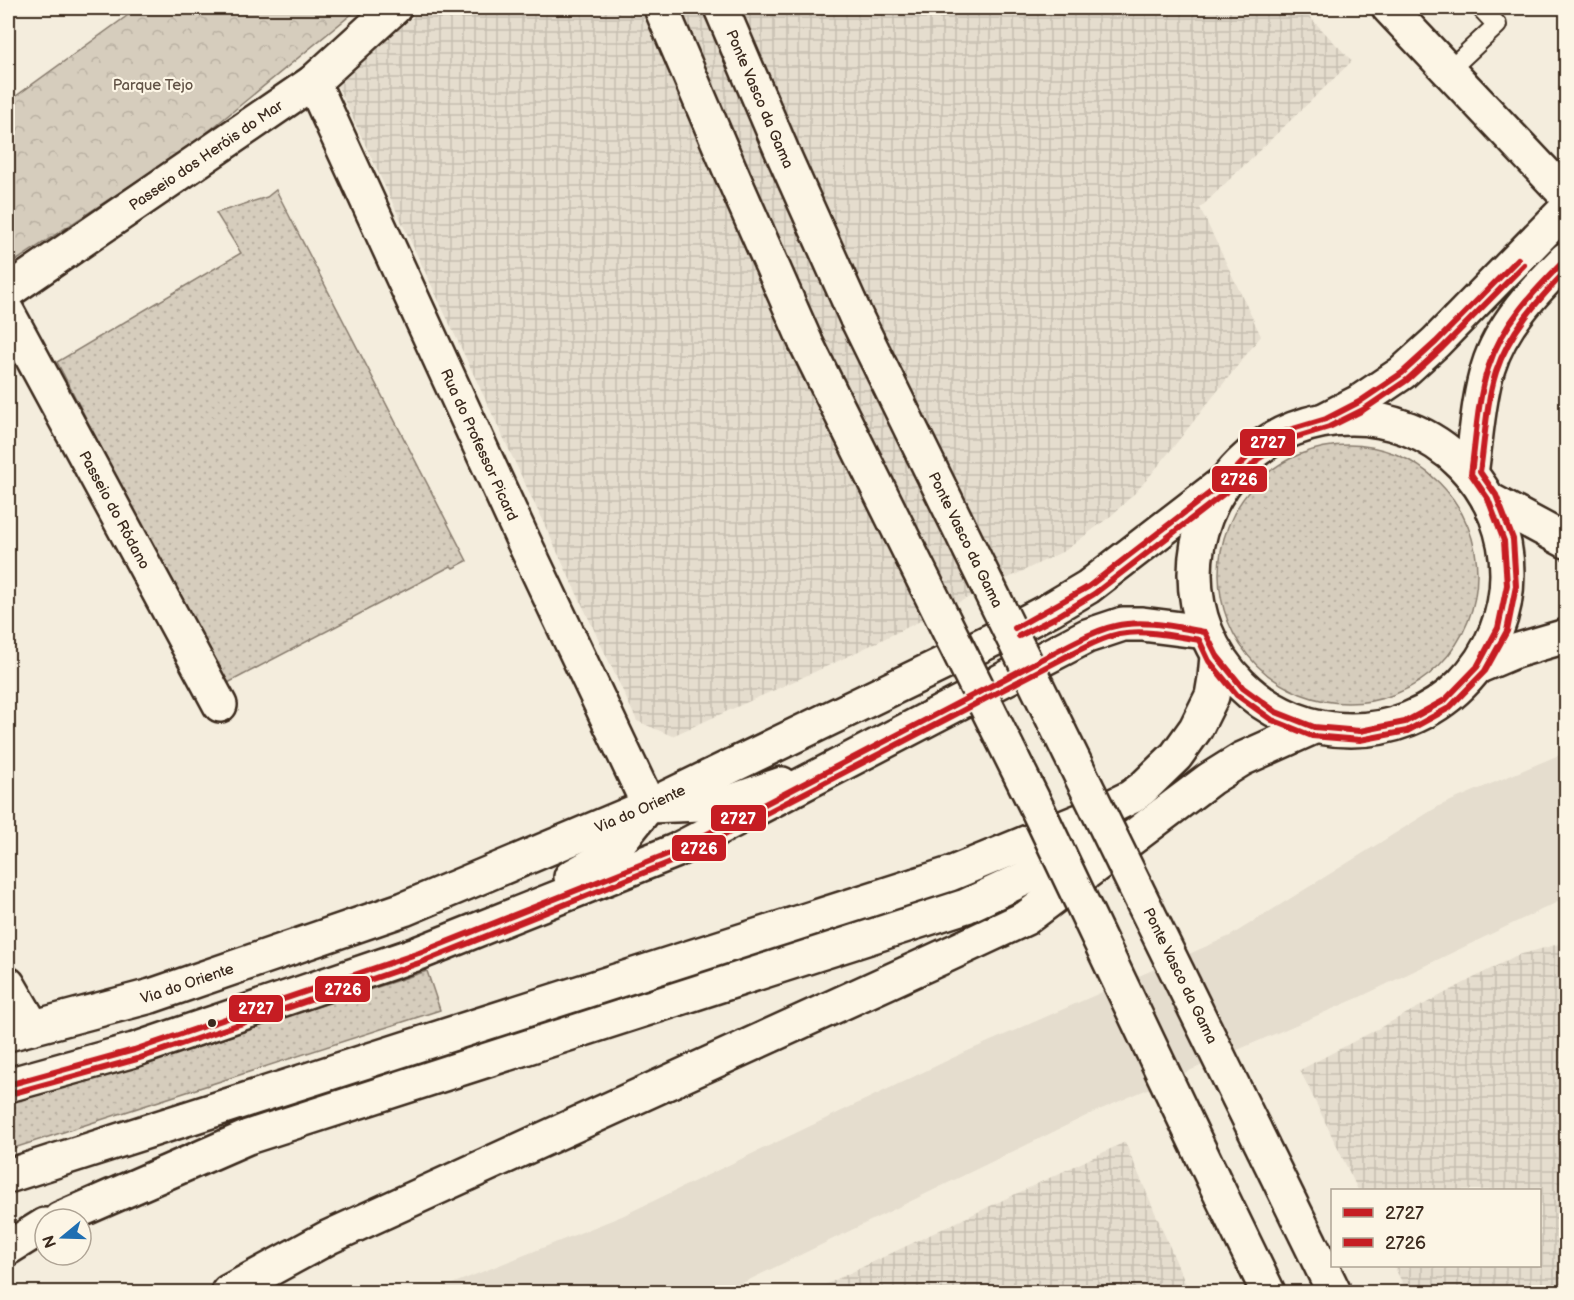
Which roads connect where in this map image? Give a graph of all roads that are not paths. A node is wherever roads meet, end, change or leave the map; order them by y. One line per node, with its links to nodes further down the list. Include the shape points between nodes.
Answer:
1 (394, 8): 7 (main road, Passeio dos Heróis do Mar)
2 (661, 8): 32 (main road, bridge, via 806,343 1037,808)
3 (721, 8): 39 (main road, Ponte Vasco da Gama, bridge, via 857,319)
4 (1389, 8): 6 (main road)
5 (1481, 8): 6 (lane, via 1497,25)
6 (1449, 70): 8 (main road)
7 (313, 82): 11 (main road, Passeio dos Heróis do Mar); 23 (main road, Rua do Professor Picard)
8 (1566, 195)
9 (1566, 209): 13 (main road, via 1402,373)
10 (1566, 259): 15 (main road, via 1527,301 1500,340 1489,365 1484,383)
11 (8, 291)
12 (8, 313): 20 (main road, Passeio do Ródano)
13 (1326, 419): 14 (main road, via 1286,431 1252,452); 15 (main road, via 1380,420 1430,439)
14 (1224, 482): 18 (main road, via 1201,529 1194,580); 23 (main road, Via do Oriente, via 1088,587 1052,609)
15 (1480, 487): 16 (main road); 19 (main road, via 1504,541 1507,585 1498,628)
16 (1566, 541)
17 (1566, 636): 19 (main road)
18 (1211, 644): 21 (main road, via 1243,688 1276,712); 22 (main road, via 1143,624 1123,624 1071,644); 31 (main road, via 1215,678 1212,696 1186,743 1143,788 1094,815 950,874)
19 (1477, 667): 21 (main road, via 1445,700 1405,722 1360,731)
20 (220, 705)
21 (1314, 727): 24 (main road, via 1242,759)
22 (850, 760): 23 (main road, via 727,803); 25 (main road, via 675,851)
23 (649, 806): 25 (main road, via 608,856); 27 (main road, Via do Oriente, via 404,909 151,996)
24 (1170, 810): 33 (main road, via 966,906 248,1137); 36 (main road, via 1026,918 329,1237)
25 (483, 928): 29 (main road)
26 (8, 984): 27 (main road)
27 (20, 1031): 28 (main road); 29 (main road)
28 (8, 1048)
29 (134, 1050): 30 (main road)
30 (8, 1085)
31 (8, 1176)
32 (1218, 1189): 37 (main road); 38 (main road)
33 (88, 1207)
34 (33, 1232): 35 (main road)
35 (8, 1248)
36 (228, 1293)
37 (1250, 1293)
38 (1268, 1293)
39 (1334, 1293)

